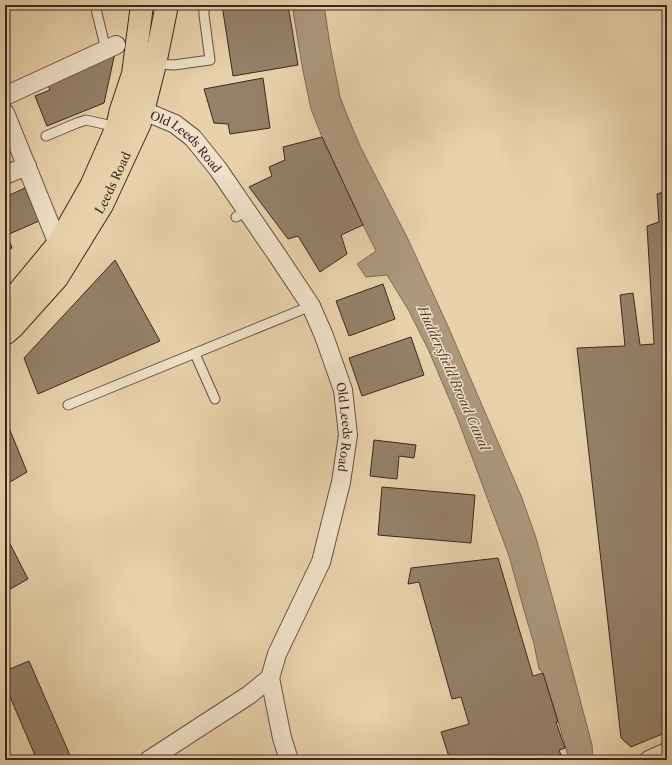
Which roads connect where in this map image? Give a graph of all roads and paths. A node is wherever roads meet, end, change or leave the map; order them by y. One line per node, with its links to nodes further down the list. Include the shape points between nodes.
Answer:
1 (95, 5): 5 (lane)
2 (142, 5): 10 (main road, Leeds Road, via 133,74)
3 (167, 5): 6 (main road, Leeds Road)
4 (204, 5): 6 (lane, via 210,60 174,65)
5 (111, 48): 7 (street)
6 (155, 64): 8 (main road, Leeds Road)
7 (5, 96)
8 (144, 111): 10 (street, Old Leeds Road); 15 (street, Old Leeds Road, via 175,124 193,138 218,168 241,214); 17 (main road, Leeds Road, via 102,205 57,278)
9 (5, 114): 12 (street)
10 (119, 119): 11 (lane, via 86,120); 14 (main road, Leeds Road, via 91,186)
11 (46, 136)
12 (27, 166): 13 (street); 14 (street)
13 (5, 175)
14 (58, 244): 16 (main road, Leeds Road)
15 (311, 306): 18 (lane); 21 (street, Old Leeds Road, via 343,390 348,435 341,482 321,562 277,654)
16 (5, 308)
17 (5, 334)
18 (195, 354): 19 (lane); 20 (lane)
19 (215, 400)
20 (68, 405)
21 (270, 678): 23 (street, via 249,695); 24 (street)
22 (667, 752): 25 (street)
23 (149, 760)
24 (289, 760)
25 (649, 760)

